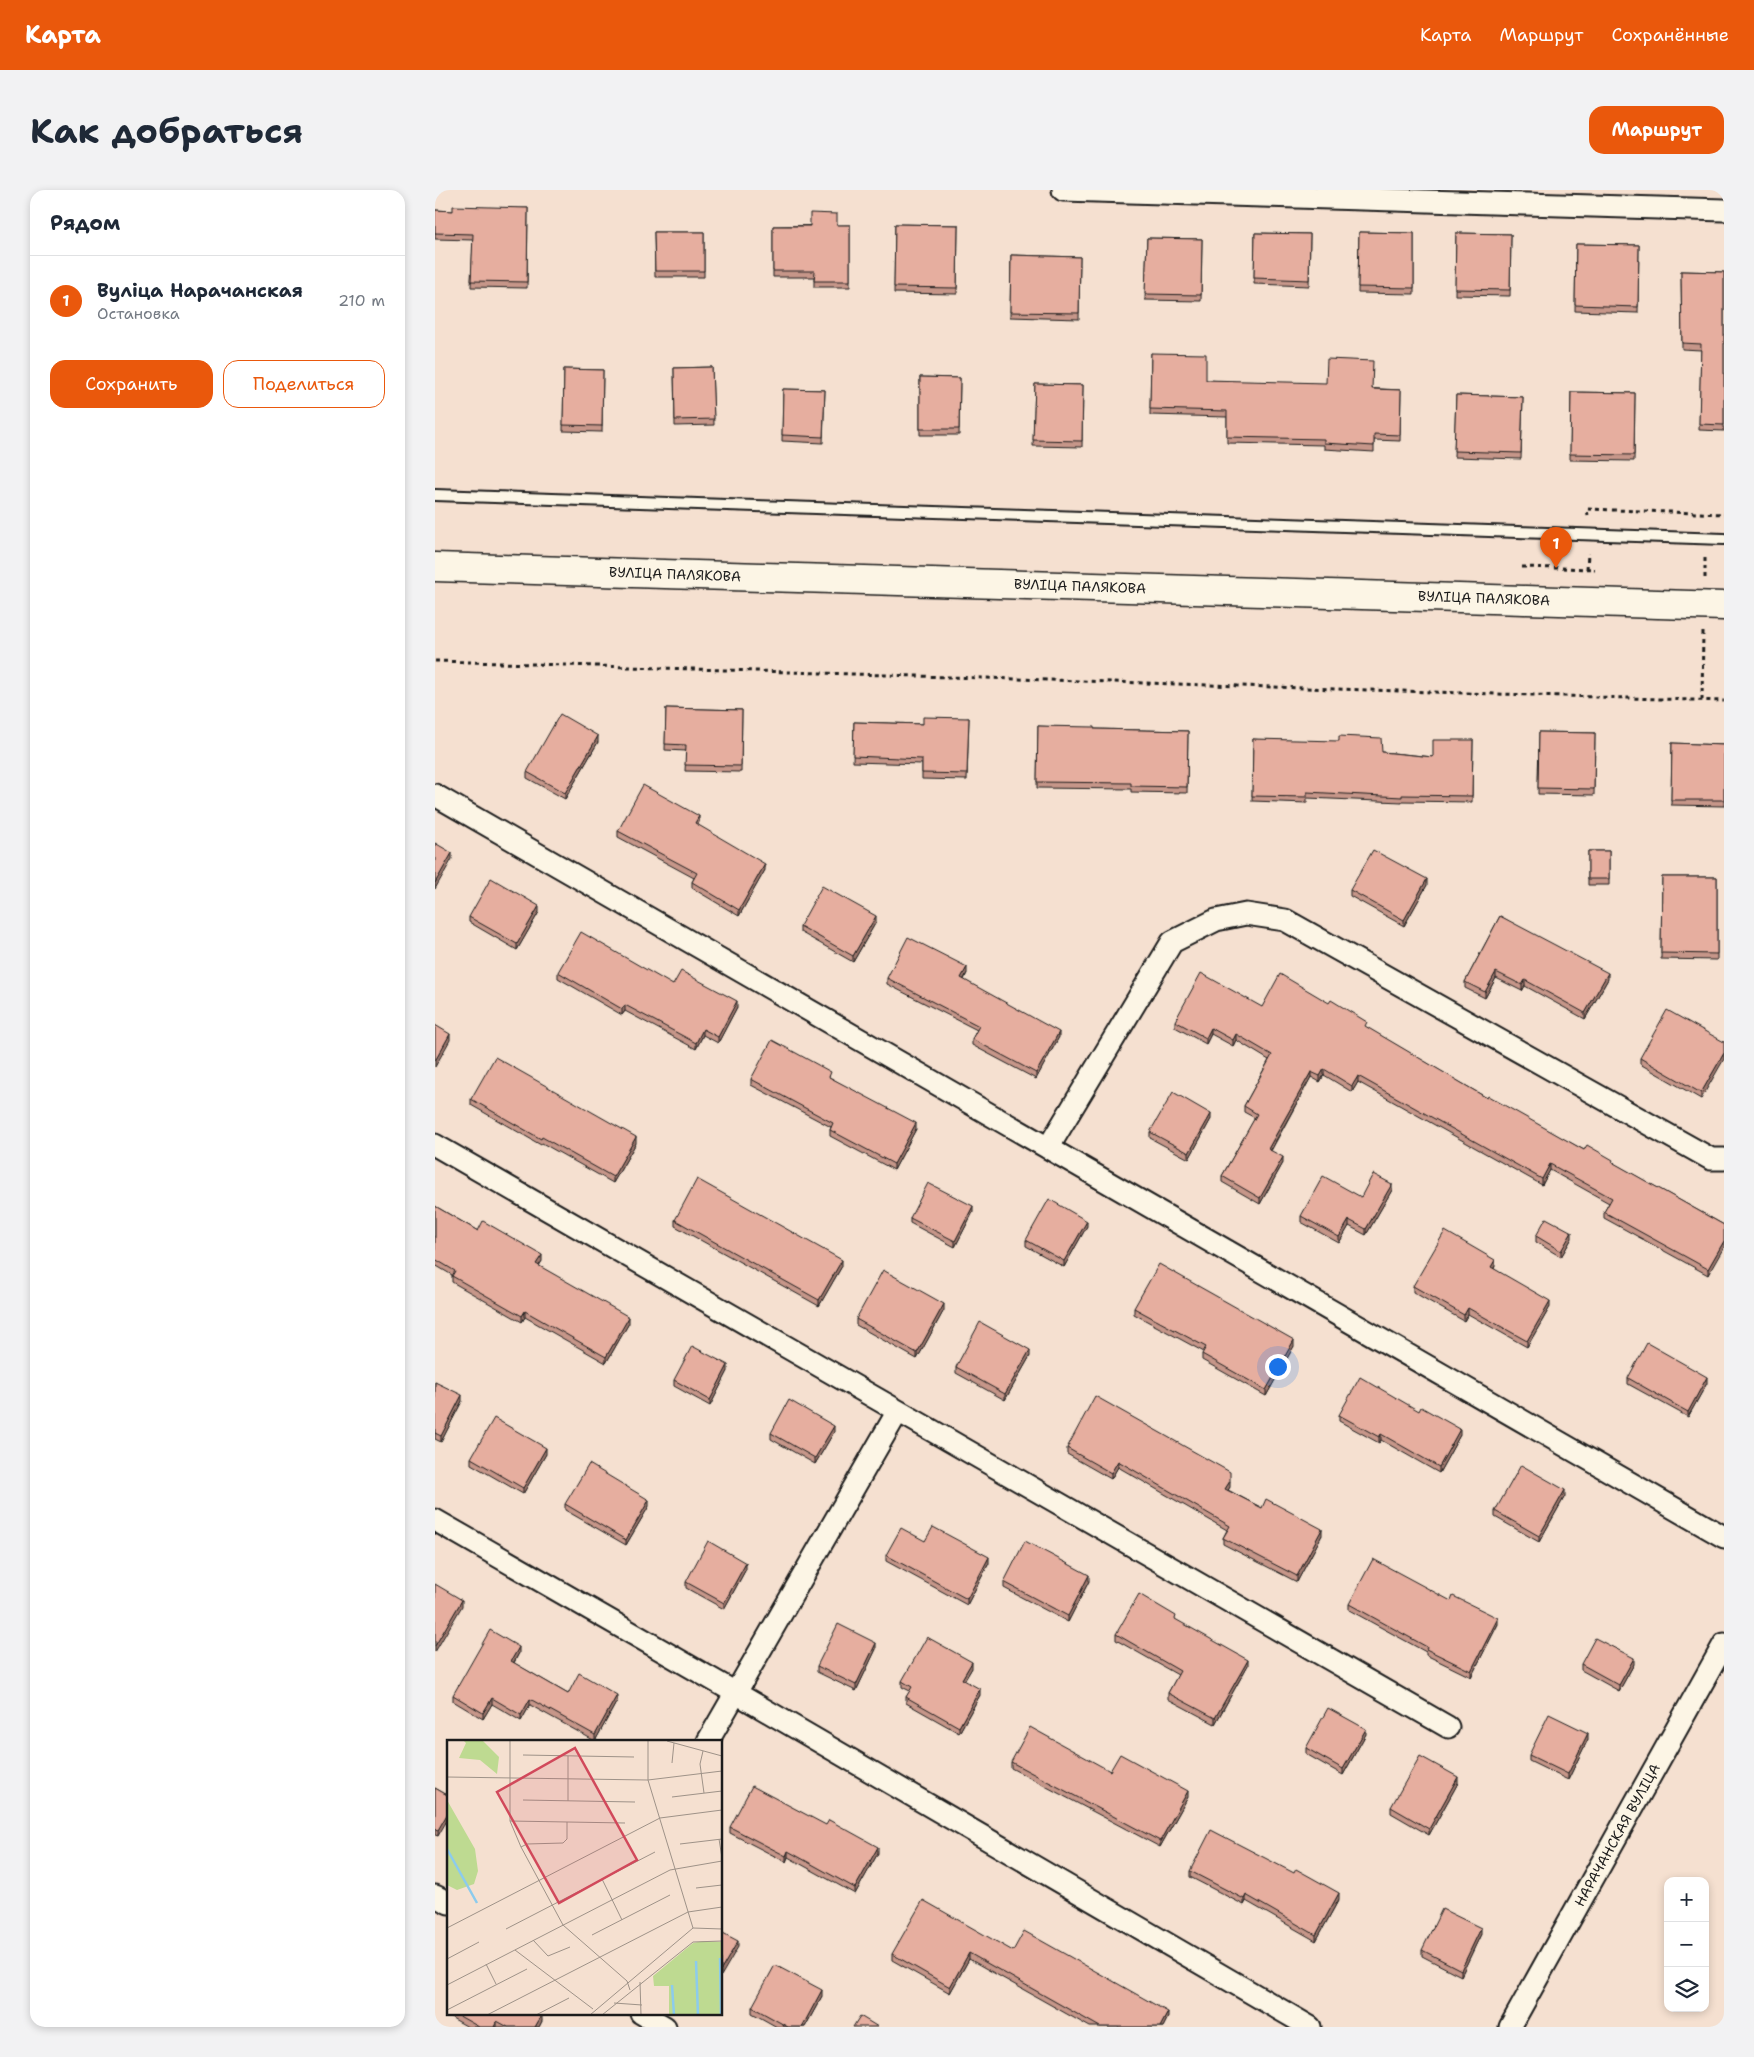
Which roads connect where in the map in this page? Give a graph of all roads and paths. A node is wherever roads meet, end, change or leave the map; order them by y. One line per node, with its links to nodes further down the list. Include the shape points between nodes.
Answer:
1 (1063, 190): 2 (street)
2 (1724, 210)
3 (435, 495): 4 (lane)
4 (1724, 539)
5 (435, 567): 8 (street, ВУЛІЦА ПАЛЯКОВА)
6 (1522, 567): 7 (path)
7 (1595, 569)
8 (1714, 615): 10 (path)
9 (435, 660): 10 (path)
10 (1702, 700): 11 (path)
11 (1724, 701)
12 (435, 795): 14 (street)
13 (435, 1145): 16 (street)
14 (1048, 1148): 15 (street, via 1172,942 1216,920 1246,914 1285,920 1711,1159); 18 (street)
15 (1724, 1159)
16 (898, 1411): 20 (street); 21 (street)
17 (435, 1520): 20 (street)
18 (1724, 1537)
19 (1724, 1644): 28 (street, НАРАЧАНСКАЯ ВУЛІЦА)
20 (736, 1693): 22 (street); 27 (street)
21 (1448, 1727)
22 (709, 1740)
23 (435, 1896): 24 (street)
24 (447, 1902)
25 (643, 2014): 26 (street)
26 (665, 2027)
27 (1310, 2027)
28 (1510, 2027)

